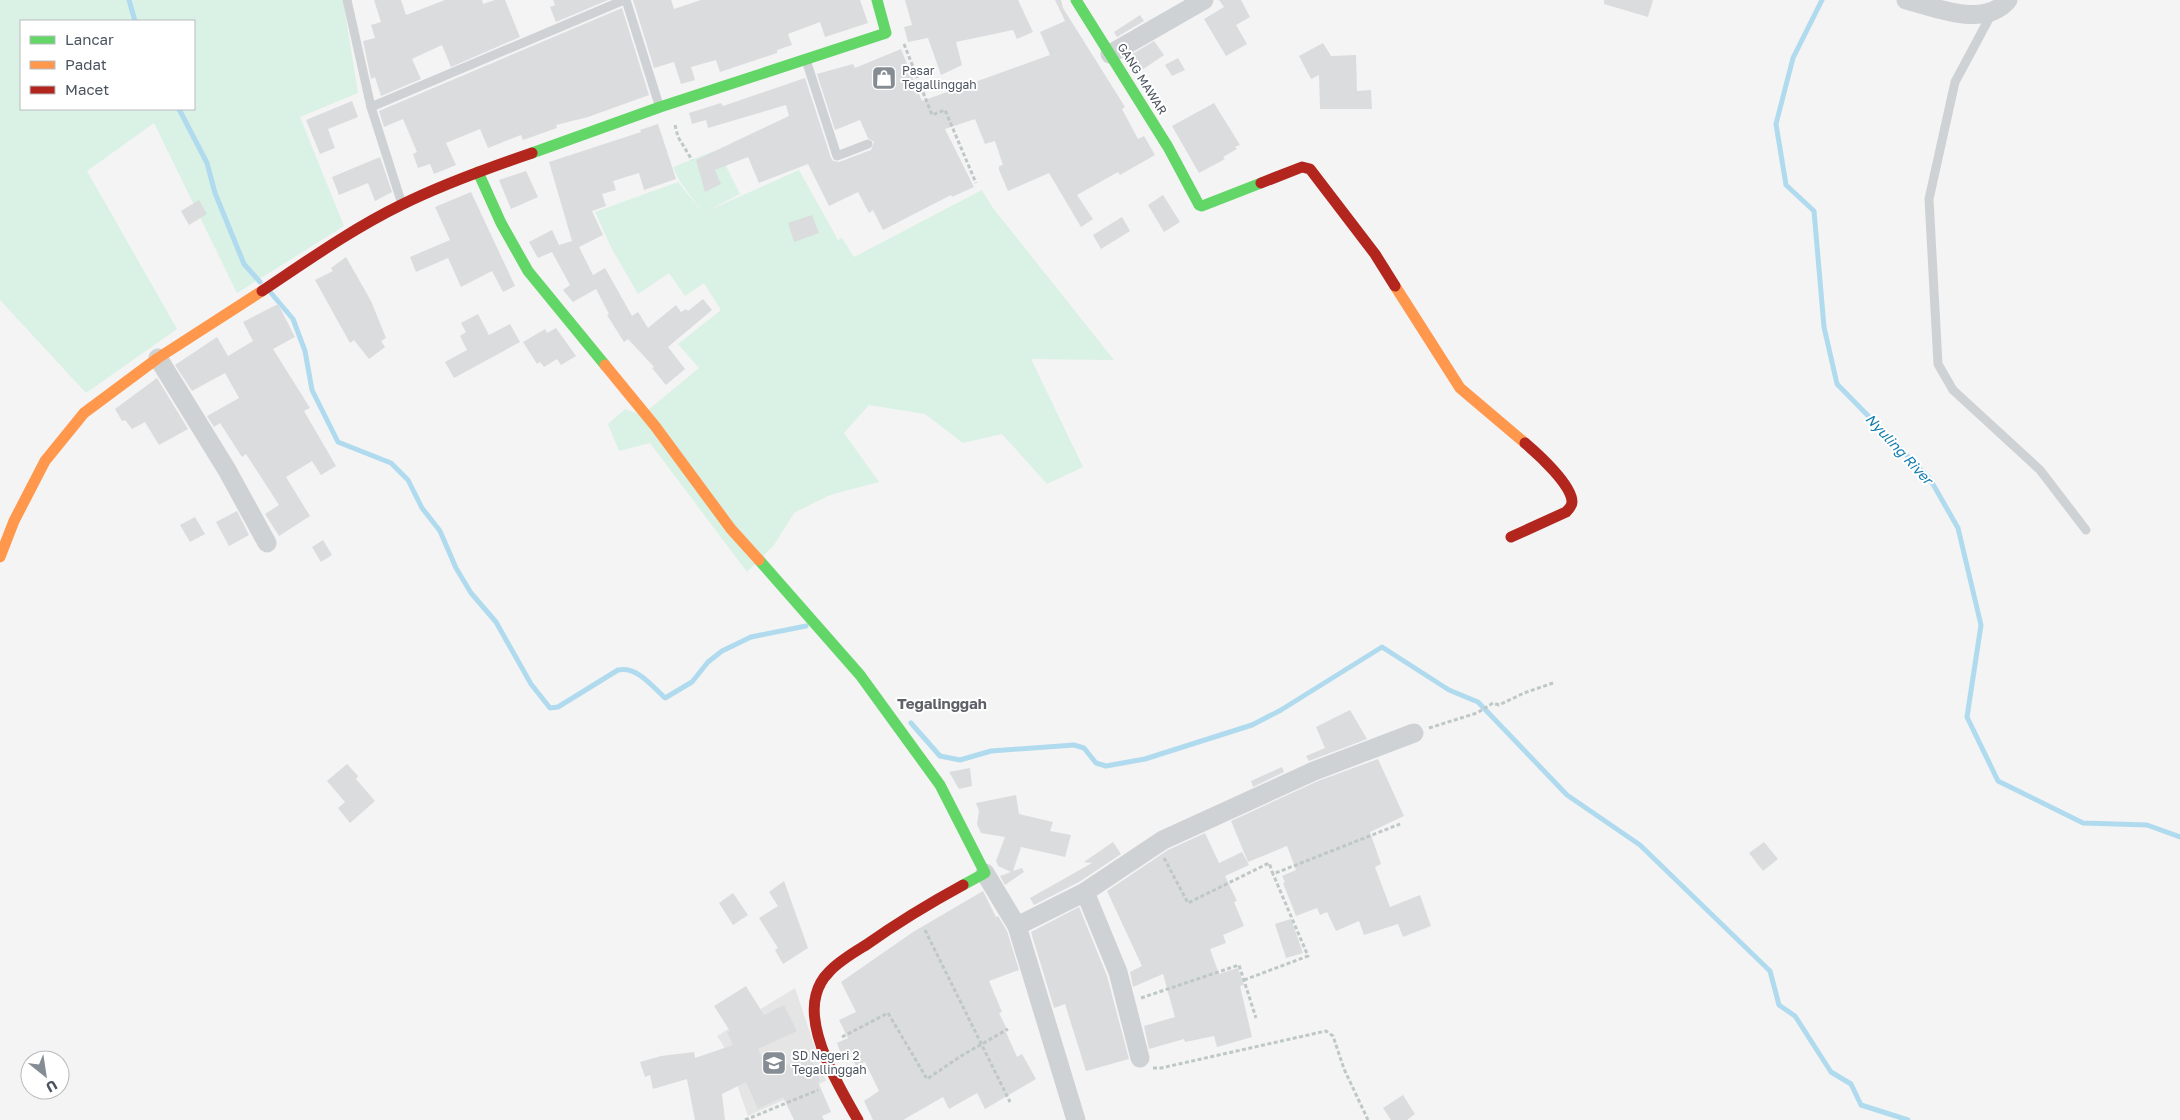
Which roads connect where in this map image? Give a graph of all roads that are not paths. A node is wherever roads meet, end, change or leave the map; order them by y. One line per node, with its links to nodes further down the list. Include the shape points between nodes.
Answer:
1 (347, 0): 11 (lane)
2 (878, 0): 9 (street, via 886,33)
3 (1076, 0): 8 (street, GANG MAWAR)
4 (1204, 0): 8 (street)
5 (1906, 0): 7 (street, via 1965,14)
6 (628, 1): 10 (lane); 11 (lane)
7 (2000, 5): 16 (lane, via 1956,82 1929,199 1938,364 1953,390 2040,470)
8 (1110, 54): 17 (street, GANG MAWAR, via 1183,172 1196,202 1202,206 1292,170 1310,169 1375,254 1460,388 1539,455 1567,488 1572,500 1566,512)
9 (806, 60): 10 (street); 12 (lane, via 838,156)
10 (664, 106): 13 (street)
11 (371, 107): 14 (lane)
12 (868, 144)
13 (478, 172): 14 (street); 21 (street, via 513,246 545,293 655,426 731,529 860,675 940,785)
14 (402, 204): 15 (street, via 280,278)
15 (158, 358): 18 (street, via 227,470); 19 (street, via 84,413 64,435 30,488)
16 (2086, 530)
17 (1512, 536)
18 (267, 543)
19 (0, 558)
20 (1414, 732): 22 (street, via 1314,771 1156,845)
21 (985, 872): 23 (street); 25 (street, via 916,912 835,966 820,982 815,1001 816,1025 837,1082)
22 (1086, 892): 23 (street); 24 (street, via 1118,972)
23 (1017, 926): 26 (street)
24 (1140, 1058)
25 (858, 1120)
26 (1076, 1120)

